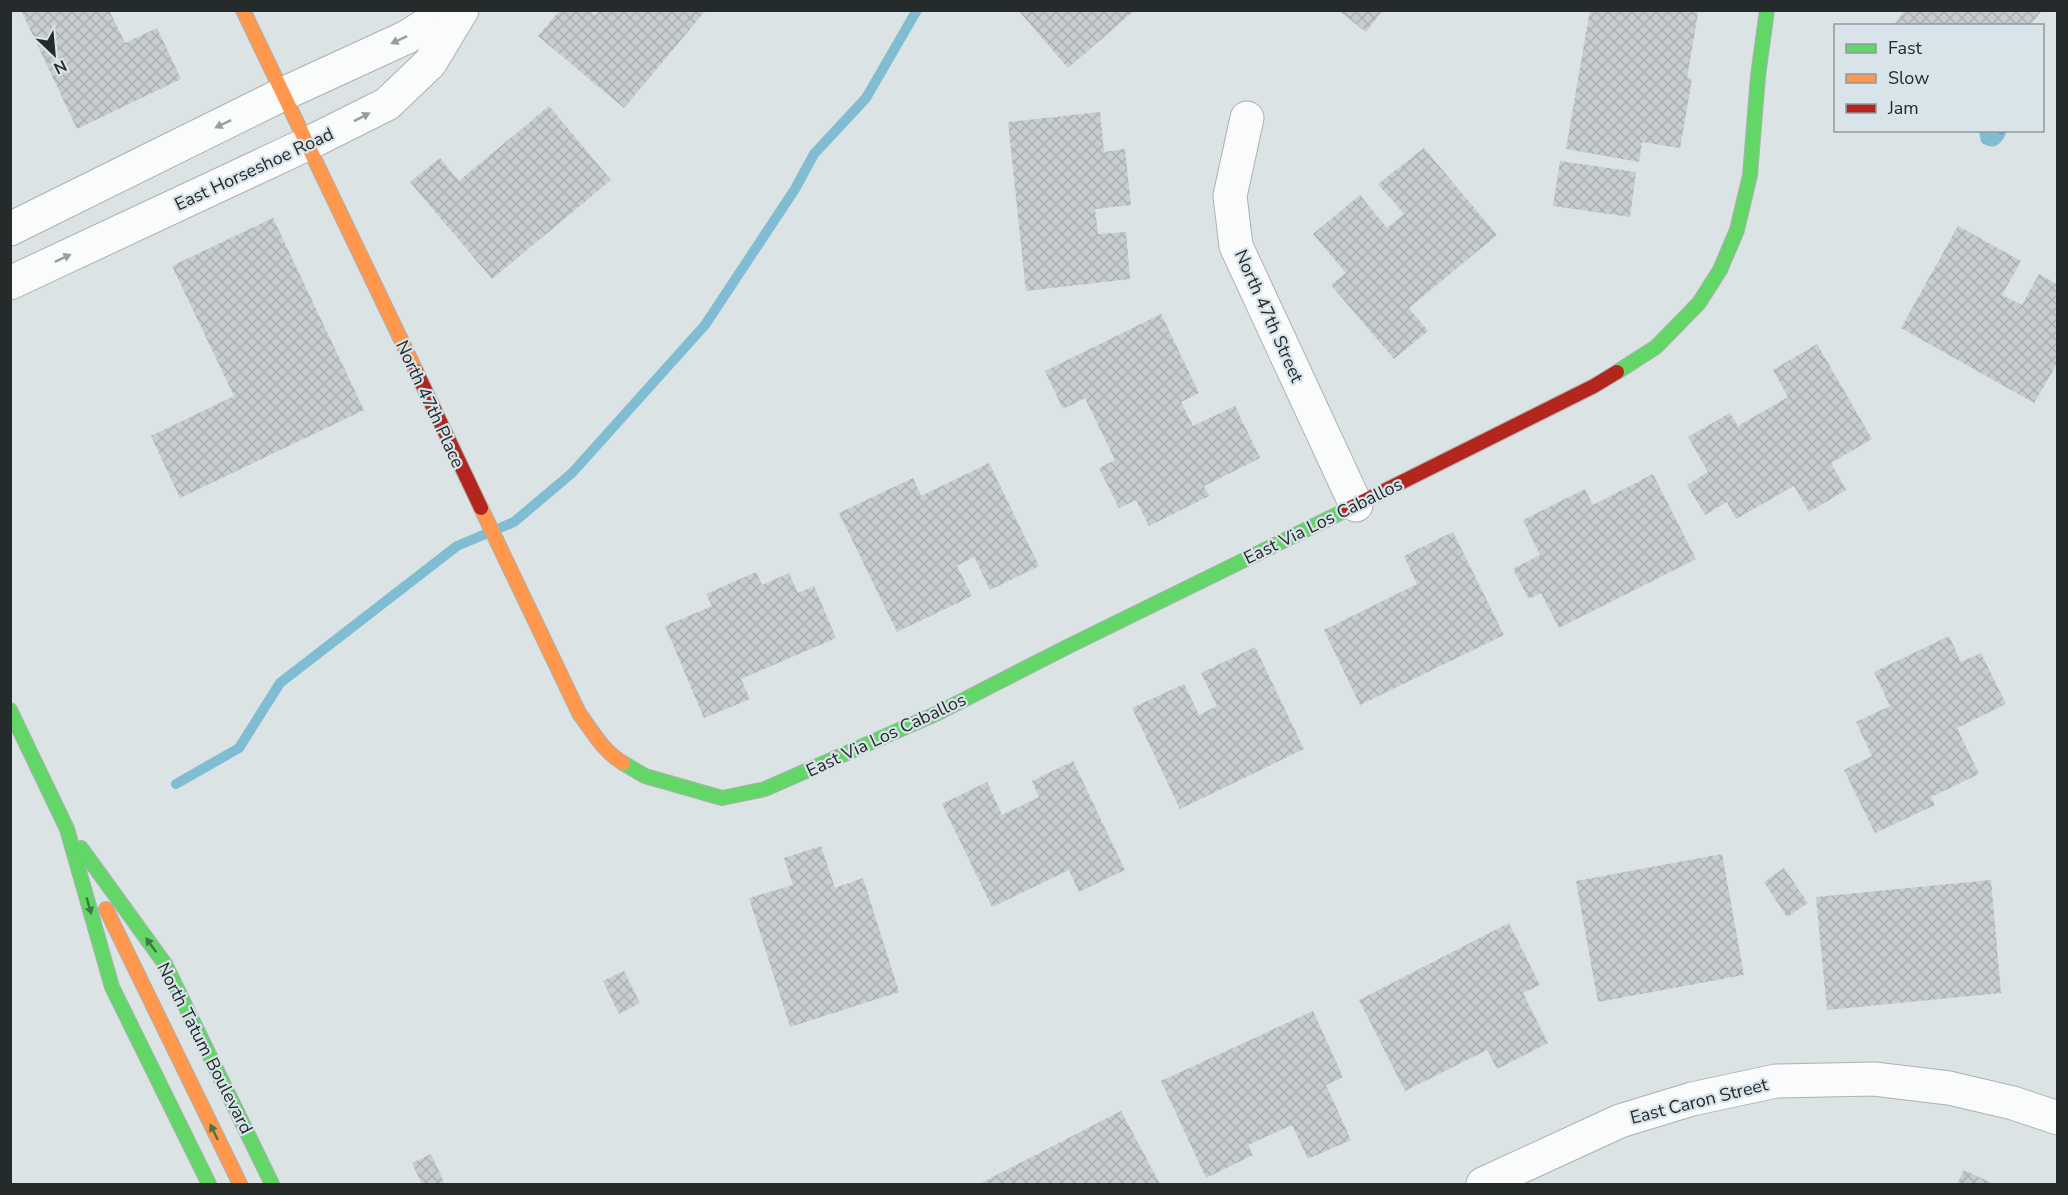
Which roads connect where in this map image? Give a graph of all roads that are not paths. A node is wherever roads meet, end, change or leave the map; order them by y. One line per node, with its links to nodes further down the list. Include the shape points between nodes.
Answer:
1 (243, 10): 5 (street, North 47th Place)
2 (449, 10): 5 (street, one-way to 5, via 407,37)
3 (462, 10): 7 (street, East Horseshoe Road, one-way to 3, via 387,104 430,63)
4 (1767, 10): 12 (street, East Via Los Caballos, via 1743,208 1720,270 1700,303 1656,347 1594,386)
5 (283, 94): 7 (street, North 47th Place); 8 (street, one-way to 8)
6 (1247, 118): 12 (street, North 47th Street, via 1230,196 1236,246)
7 (307, 144): 10 (street, East Horseshoe Road); 14 (street, North 47th Place, via 579,713 615,758)
8 (78, 195): 9 (street); 10 (street)
9 (10, 229)
10 (100, 241): 11 (street, East Horseshoe Road, one-way to 10)
11 (10, 283)
12 (1356, 505): 14 (street, East Via Los Caballos, via 938,713 765,789 722,798)
13 (10, 710): 15 (street, North Tatum Boulevard)
14 (645, 776)
15 (67, 829): 17 (street, North Tatum Boulevard, one-way to 17, via 112,987); 18 (street, one-way to 15); 19 (street, North Tatum Boulevard, one-way to 15, via 165,964)
16 (2055, 1111): 20 (street, East Caron Street, via 1949,1088 1874,1079 1776,1081 1692,1099 1620,1121)
17 (209, 1185)
18 (240, 1185)
19 (272, 1185)
20 (1483, 1185)

